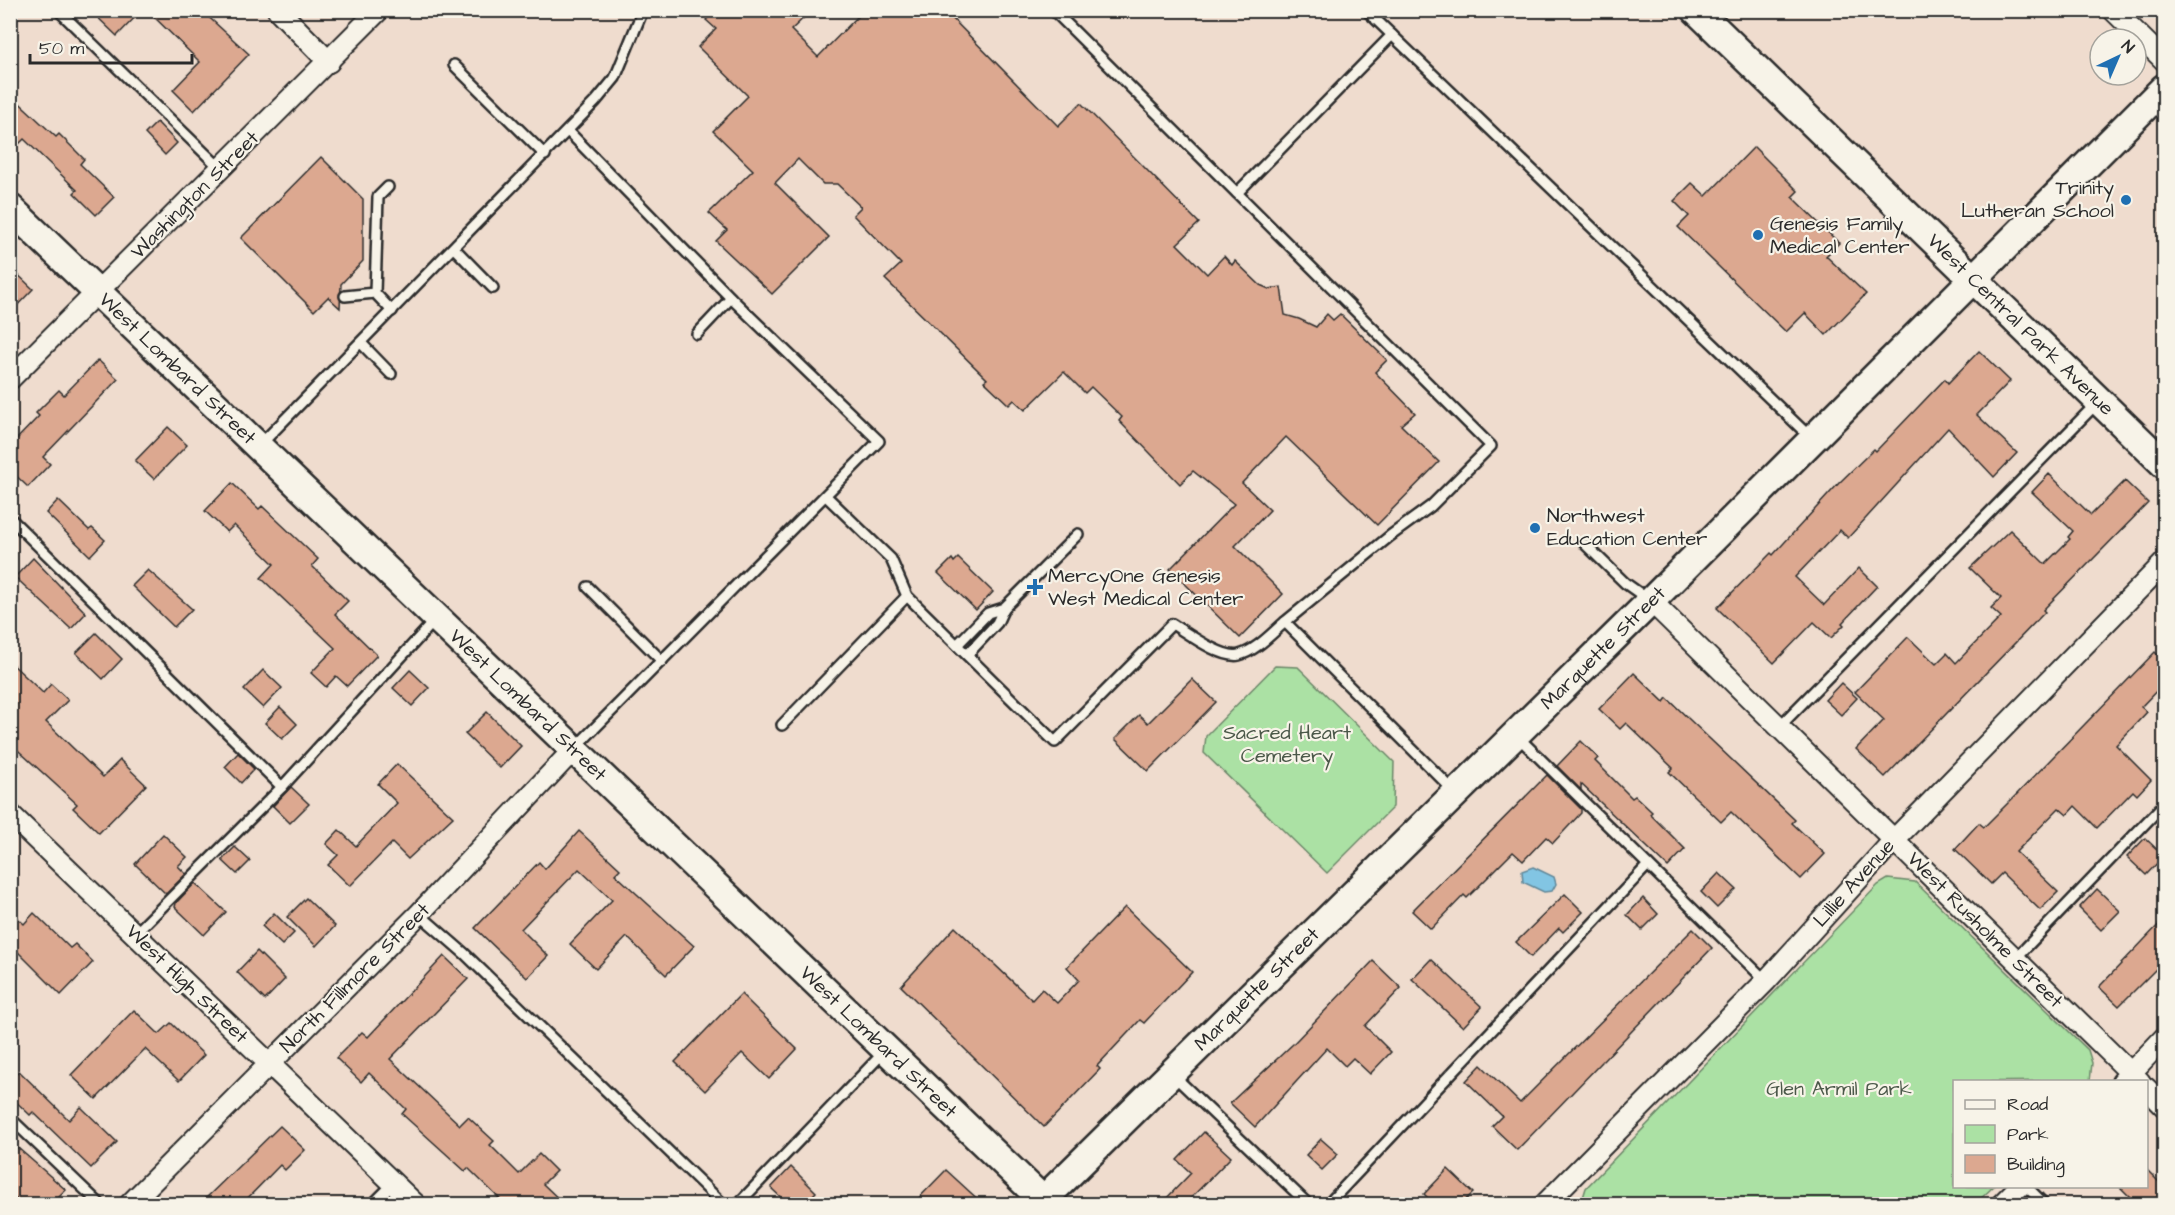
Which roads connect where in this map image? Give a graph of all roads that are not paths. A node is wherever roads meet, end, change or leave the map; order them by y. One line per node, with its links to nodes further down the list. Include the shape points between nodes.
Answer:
1 (58, 10): 16 (lane)
2 (278, 10): 11 (street)
3 (380, 10): 11 (street, Washington Street)
4 (643, 10): 14 (lane, via 615,78)
5 (1053, 10): 18 (lane)
6 (1366, 10): 9 (lane)
7 (1696, 10): 21 (street, West Central Park Avenue)
8 (2113, 10): 10 (street)
9 (1392, 35): 18 (lane); 33 (lane)
10 (2164, 60)
11 (329, 62): 16 (street, Washington Street)
12 (454, 65): 15 (lane)
13 (2164, 88): 21 (street, Marquette Street)
14 (568, 131): 15 (lane); 26 (lane)
15 (545, 155): 20 (lane)
16 (221, 169): 23 (street, Washington Street)
17 (388, 187): 24 (lane, via 378,197)
18 (1236, 192): 46 (lane, via 1491,446 1431,506)
19 (10, 208): 23 (street, West Lombard Street)
20 (454, 248): 22 (lane); 27 (lane)
21 (1974, 279): 32 (street, West Central Park Avenue); 33 (street, Marquette Street)
22 (493, 288)
23 (98, 292): 31 (street, Washington Street); 34 (street, West Lombard Street)
24 (375, 293): 25 (lane); 27 (lane)
25 (345, 296)
26 (731, 298): 28 (lane); 36 (lane, via 879,441)
27 (392, 311): 29 (lane)
28 (697, 334)
29 (361, 343): 30 (lane); 34 (lane)
30 (391, 374)
31 (10, 379)
32 (2099, 401): 35 (street, West Central Park Avenue); 51 (lane)
33 (1813, 440): 43 (street, Marquette Street)
34 (259, 446): 45 (street, West Lombard Street)
35 (2164, 464)
36 (826, 496): 42 (lane, via 891,559); 49 (lane)
37 (10, 518): 54 (lane)
38 (1078, 534): 44 (lane)
39 (1585, 544): 43 (lane, via 1625,583)
40 (2164, 563): 58 (street, Lillie Avenue)
41 (588, 587): 49 (lane)
42 (907, 596): 47 (lane); 50 (lane)
43 (1651, 601): 51 (street, West Rusholme Street); 52 (street, Marquette Street)
44 (1004, 608): 47 (lane, via 988,613); 48 (lane, via 998,623)
45 (438, 617): 53 (street, West Lombard Street); 54 (lane)
46 (1285, 622): 48 (lane, via 1251,650 1237,656 1210,647 1172,624 1055,742); 55 (lane)
47 (957, 645): 48 (lane)
48 (967, 655)
49 (662, 661): 53 (lane)
50 (782, 725)
51 (1778, 728): 58 (street, West Rusholme Street)
52 (1515, 735): 55 (street, Marquette Street); 59 (lane)
53 (575, 748): 60 (street, North Fillmore Street); 65 (street, West Lombard Street)
54 (282, 787): 61 (lane)
55 (1455, 793): 67 (street, Marquette Street)
56 (2164, 804): 62 (lane)
57 (10, 814): 61 (street, West High Street)
58 (1894, 840): 62 (street, West Rusholme Street); 63 (street, Lillie Avenue)
59 (1648, 865): 63 (lane); 83 (lane)
60 (419, 914): 66 (street, North Fillmore Street); 80 (lane)
61 (135, 934): 66 (street, West High Street)
62 (2015, 958): 68 (street, West Rusholme Street)
63 (1767, 981): 84 (street, Lillie Avenue)
64 (2164, 1038): 68 (street)
65 (886, 1049): 75 (street, West Lombard Street); 81 (lane)
66 (270, 1064): 72 (street, West High Street); 77 (street, North Fillmore Street)
67 (1171, 1072): 75 (street, Marquette Street); 82 (lane)
68 (2131, 1079)
69 (2148, 1090): 70 (street)
70 (2164, 1106)
71 (10, 1118): 76 (lane)
72 (393, 1184): 78 (lane); 79 (street, West High Street)
73 (2018, 1188): 85 (street)
74 (2028, 1188): 86 (lane)
75 (1043, 1203)
76 (100, 1204)
77 (130, 1204)
78 (373, 1204)
79 (415, 1204)
80 (723, 1204)
81 (738, 1204)
82 (1308, 1204)
83 (1328, 1204)
84 (1545, 1204)
85 (2002, 1204)
86 (2044, 1204)

